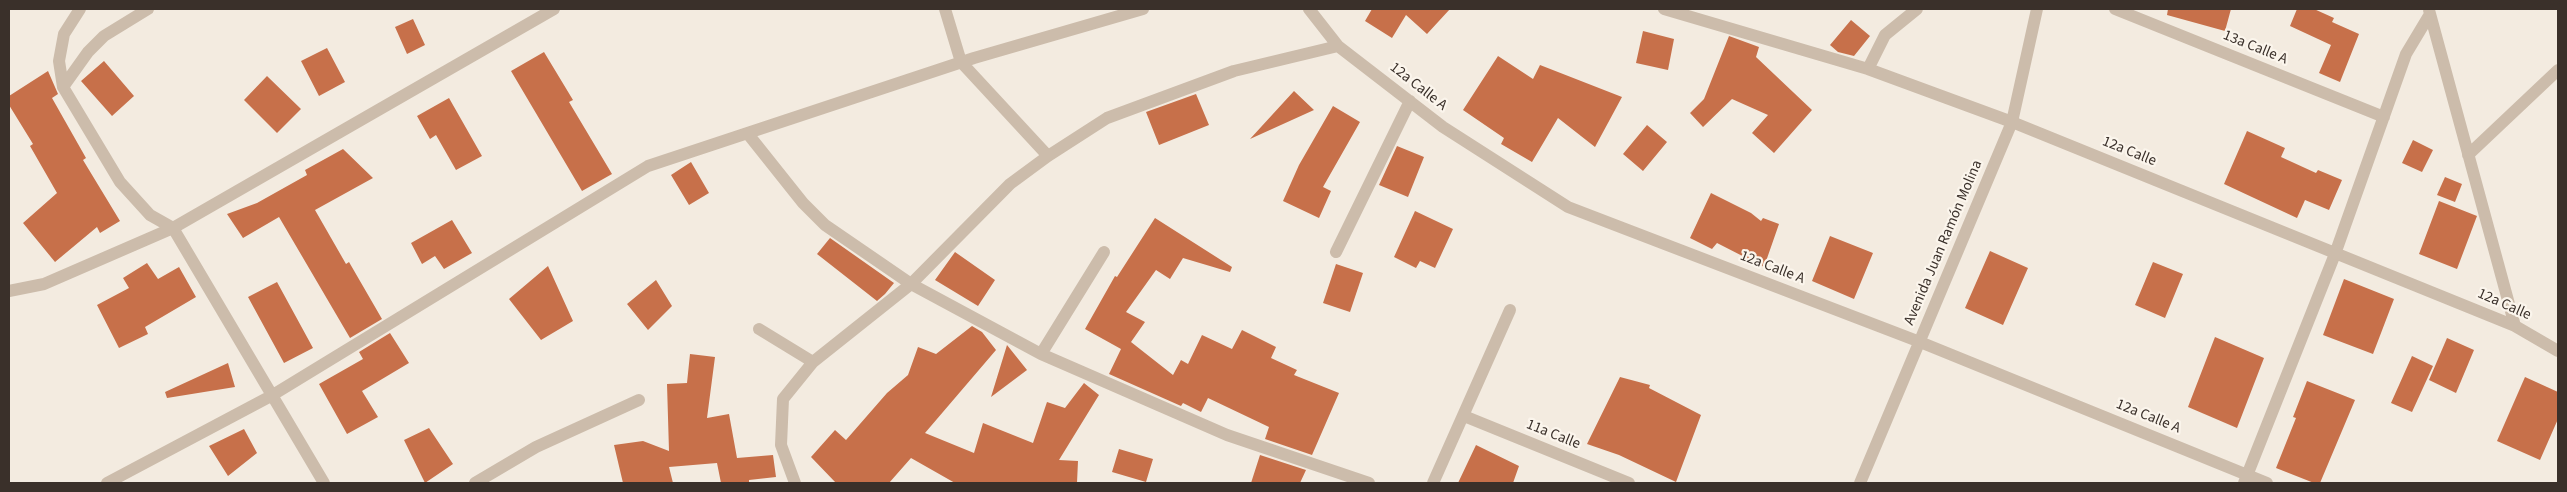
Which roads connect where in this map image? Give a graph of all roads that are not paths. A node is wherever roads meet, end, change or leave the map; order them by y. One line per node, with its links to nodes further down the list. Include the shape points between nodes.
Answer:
1 (80, 9): 16 (street, via 64,34 59,61)
2 (148, 9): 16 (street, via 104,36)
3 (554, 9): 23 (street)
4 (946, 9): 13 (street)
5 (1143, 9): 13 (street)
6 (1310, 9): 12 (street, 12a Calle A)
7 (1917, 9): 14 (street, via 1885,35)
8 (2037, 9): 19 (street, Avenida Juan Ramón Molina)
9 (2115, 9): 18 (street, 13a Calle A)
10 (1672, 10): 14 (street, 12a Calle)
11 (2429, 11): 18 (street, via 2406,54); 21 (street)
12 (1338, 46): 17 (street, 12a Calle A); 22 (street, via 1234,71 1107,118)
13 (961, 62): 20 (street); 22 (street)
14 (1868, 69): 19 (street, 12a Calle)
15 (2558, 70): 21 (street)
16 (63, 87): 23 (street, via 120,182 150,215)
17 (1410, 102): 25 (street); 32 (street, 12a Calle A, via 1443,127 1568,207)
18 (2384, 117): 26 (street)
19 (2012, 122): 26 (street, 12a Calle); 32 (street, Avenida Juan Ramón Molina)
20 (748, 134): 27 (street, via 803,203 825,225); 36 (street, via 648,166)
21 (2468, 155): 30 (street)
22 (1048, 156): 27 (street, via 1010,184)
23 (173, 228): 28 (street, via 44,284); 36 (street)
24 (1104, 252): 34 (street)
25 (1336, 252)
26 (2335, 254): 30 (street, 12a Calle); 39 (street)
27 (911, 284): 34 (street); 35 (street)
28 (9, 292)
29 (1510, 310): 38 (street)
30 (2516, 326): 33 (street, 12a Calle)
31 (759, 329): 35 (street)
32 (1920, 342): 39 (street, 12a Calle A); 47 (street, Avenida Juan Ramón Molina)
33 (2558, 351)
34 (1041, 354): 44 (street, via 1227,435)
35 (813, 362): 43 (street, via 783,399 781,446)
36 (271, 396): 40 (street); 41 (street)
37 (639, 400): 42 (street, via 536,447)
38 (1464, 416): 45 (street); 46 (street, 11a Calle)
39 (2246, 479): 48 (street, 12a Calle A)
40 (107, 483)
41 (324, 483)
42 (475, 483)
43 (795, 483)
44 (1369, 483)
45 (1433, 483)
46 (1629, 483)
47 (1860, 483)
48 (2267, 483)

